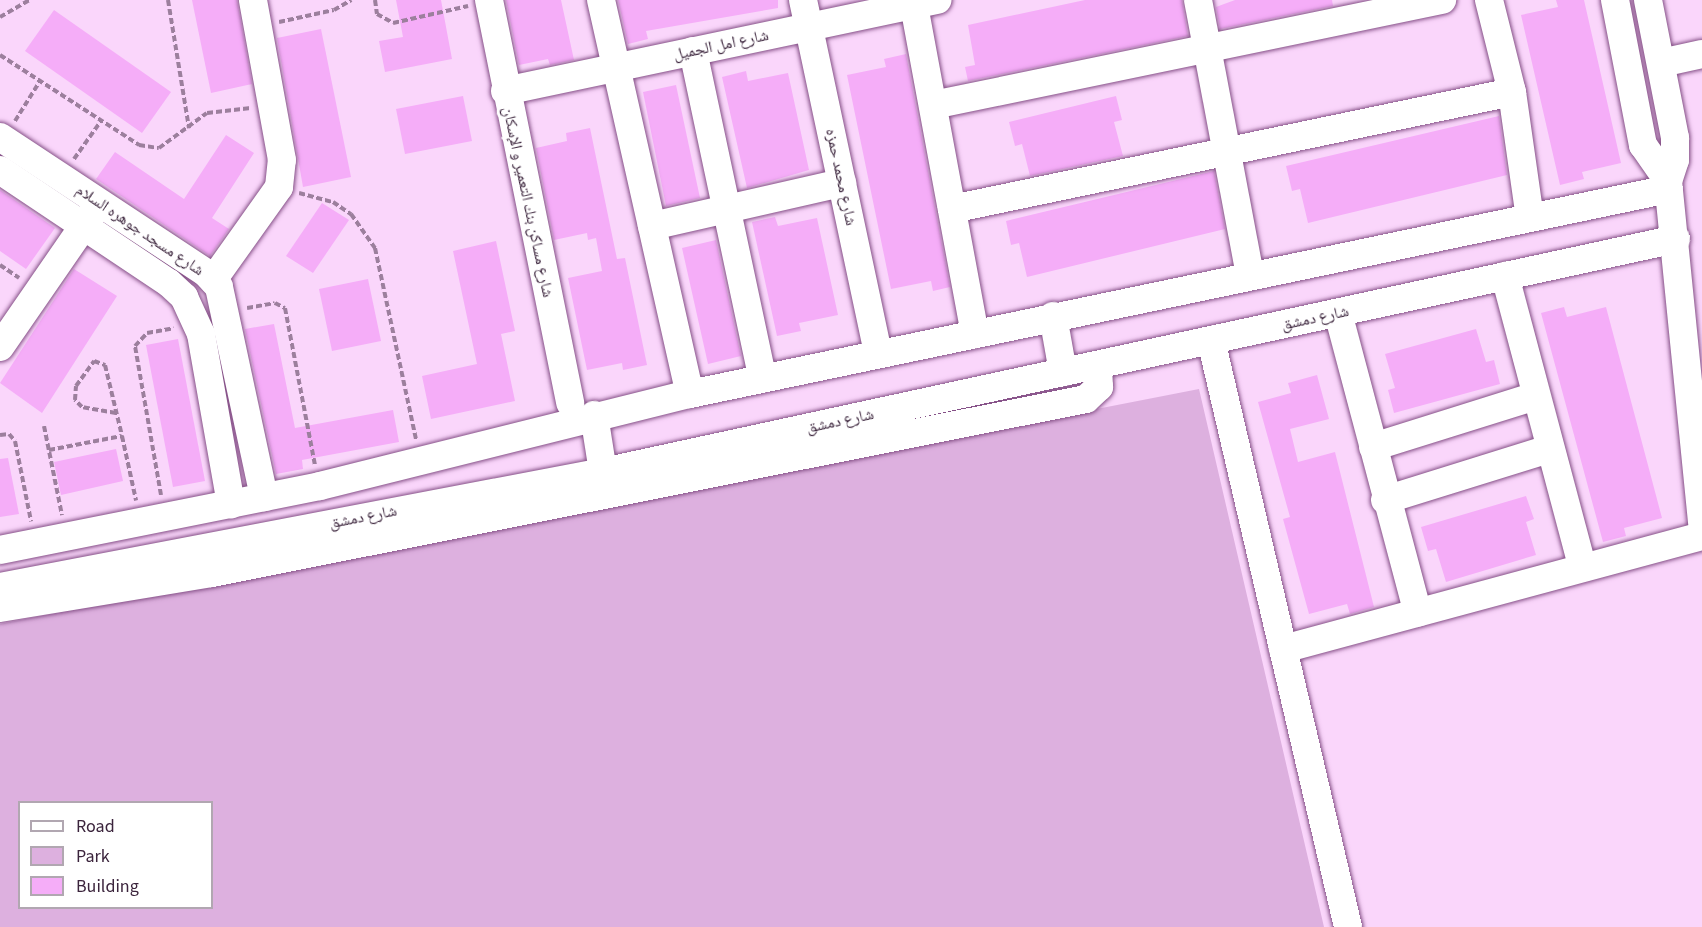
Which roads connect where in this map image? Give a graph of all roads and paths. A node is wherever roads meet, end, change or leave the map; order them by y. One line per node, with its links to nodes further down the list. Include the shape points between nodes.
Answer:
1 (29, 0): 15 (path)
2 (168, 0): 28 (path)
3 (351, 0): 13 (path, via 334,10)
4 (375, 0): 11 (path, via 376,14 393,23)
5 (601, 0): 21 (street)
6 (1198, 0): 16 (street)
7 (1442, 0): 16 (street)
8 (1489, 0): 24 (street)
9 (1615, 0): 30 (street)
10 (1648, 0): 20 (street)
11 (489, 1): 23 (street, شارع مساكن بنك التعمير و الإسكان)
12 (922, 2): 14 (street, شارع امل الجميل); 25 (street)
13 (255, 12): 26 (street)
14 (806, 14): 17 (street, شارع امل الجميل); 34 (street, شارع محمد حمزه)
15 (0, 17)
16 (1207, 49): 25 (street); 31 (street)
17 (693, 51): 21 (street, شارع امل الجميل); 39 (street)
18 (1702, 54): 20 (street)
19 (0, 55): 22 (path)
20 (1661, 63): 35 (street, via 1676,150)
21 (616, 68): 23 (street, شارع امل الجميل); 43 (street)
22 (40, 81): 27 (path); 29 (path)
23 (505, 91): 61 (street, شارع مساكن بنك التعمير و الإسكان)
24 (1512, 92): 31 (street); 41 (street)
25 (933, 105): 40 (street)
26 (272, 106): 28 (path, via 216,111); 36 (street, via 282,160)
27 (101, 121): 28 (path, via 138,145 159,148); 33 (path)
28 (189, 128)
29 (2, 138): 33 (street, شارع مسجد جوهره السلام)
30 (1643, 145): 35 (street); 37 (street, via 1638,172)
31 (1226, 152): 40 (street); 45 (street)
32 (0, 170): 42 (street, شارع مسجد جوهره السلام)
33 (61, 177): 38 (street, شارع مسجد جوهره السلام)
34 (842, 183): 39 (street); 55 (street, شارع محمد حمزه)
35 (1669, 185): 37 (street); 44 (street)
36 (279, 187): 47 (street); 71 (path, via 333,202 365,229 375,248)
37 (1624, 199): 41 (street)
38 (99, 202): 42 (street); 47 (street, شارع مسجد جوهره السلام)
39 (725, 208): 43 (street); 58 (street)
40 (952, 209): 52 (street)
41 (1530, 218): 45 (street)
42 (84, 226): 51 (street, شارع مسجد جوهره السلام, via 169,283 184,297); 54 (street)
43 (652, 226): 59 (street)
44 (1676, 239): 46 (street, شارع دمشق); 67 (street)
45 (1250, 275): 50 (street)
46 (1505, 276): 49 (street, شارع دمشق); 60 (street)
47 (213, 280): 48 (street, شارع مسجد جوهره السلام)
48 (227, 313): 73 (path, via 274,303 285,308); 74 (street, شارع مسجد جوهره السلام)
49 (1338, 313): 53 (street, شارع دمشق); 68 (street)
50 (1053, 315): 52 (street); 57 (street)
51 (198, 324): 76 (street, شارع مسجد جوهره السلام); 77 (path, via 147,333 135,346)
52 (975, 334): 55 (street)
53 (1211, 340): 56 (street, شارع دمشق); 88 (street)
54 (0, 347)
55 (878, 354): 58 (street)
56 (1098, 365): 57 (street, شارع دمشق); 64 (street, via 1099,387 1086,399)
57 (1063, 372): 64 (street, شارع دمشق)
58 (763, 379): 59 (street)
59 (690, 394): 61 (street)
60 (1536, 396): 68 (street); 69 (street)
61 (582, 409): 71 (street); 72 (street, شارع مساكن بنك التعمير و الإسكان)
62 (116, 414): 62 (path, via 105,365 94,361 76,386 75,400 82,407); 66 (path)
63 (44, 426): 70 (path)
64 (864, 430): 72 (street, شارع دمشق); 83 (street)
65 (0, 435): 81 (path, via 9,434 15,441)
66 (122, 436): 70 (path); 77 (path)
67 (1699, 439): 78 (street)
68 (1373, 447): 75 (street)
69 (1549, 449): 75 (street); 84 (street)
70 (49, 451): 79 (path)
71 (420, 461): 73 (street)
72 (603, 472): 83 (street, شارع دمشق)
73 (320, 486): 74 (street)
74 (264, 498): 76 (street)
75 (1385, 500): 87 (street)
76 (231, 504): 77 (street)
77 (153, 519): 79 (street)
78 (1702, 523)
79 (66, 536): 81 (street)
80 (1702, 536): 84 (street)
81 (35, 543): 82 (street)
82 (0, 550)
83 (211, 560): 85 (street, شارع دمشق); 86 (street)
84 (1582, 566): 87 (street)
85 (0, 587)
86 (0, 608)
87 (1418, 612): 88 (street)
88 (1284, 649): 89 (street)
89 (1348, 927)

